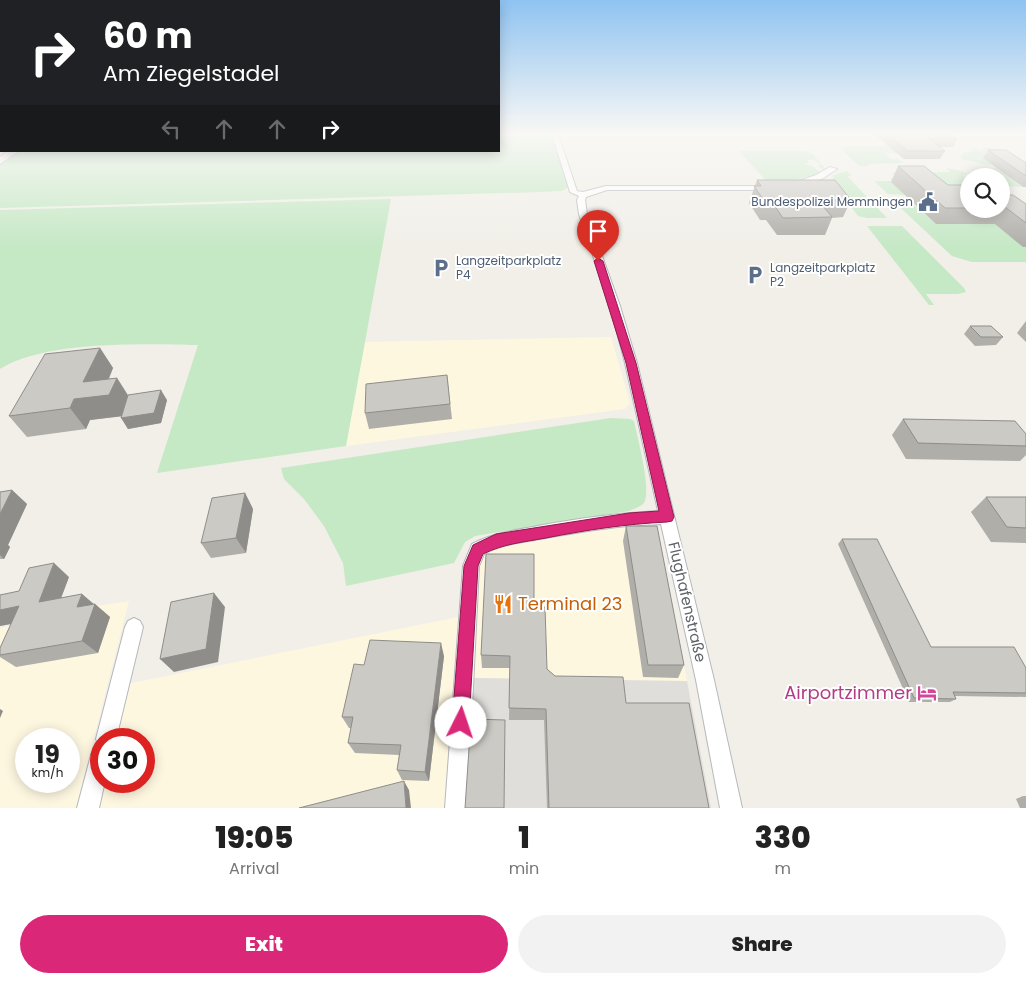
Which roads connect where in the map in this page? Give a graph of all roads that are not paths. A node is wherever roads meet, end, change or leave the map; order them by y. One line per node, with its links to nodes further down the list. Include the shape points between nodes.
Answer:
1 (567, 172): 3 (street, via 574,192)
2 (828, 172): 3 (street, via 780,187 621,187)
3 (583, 195): 4 (street, Flughafenstraße, via 583,214 631,363)
4 (667, 517): 9 (street, via 629,518 564,528 496,541 478,549 471,566); 10 (street, Flughafenstraße)
5 (134, 627): 6 (street)
6 (109, 728)
7 (92, 793): 8 (street)
8 (88, 808)
9 (456, 808)
10 (731, 808)

